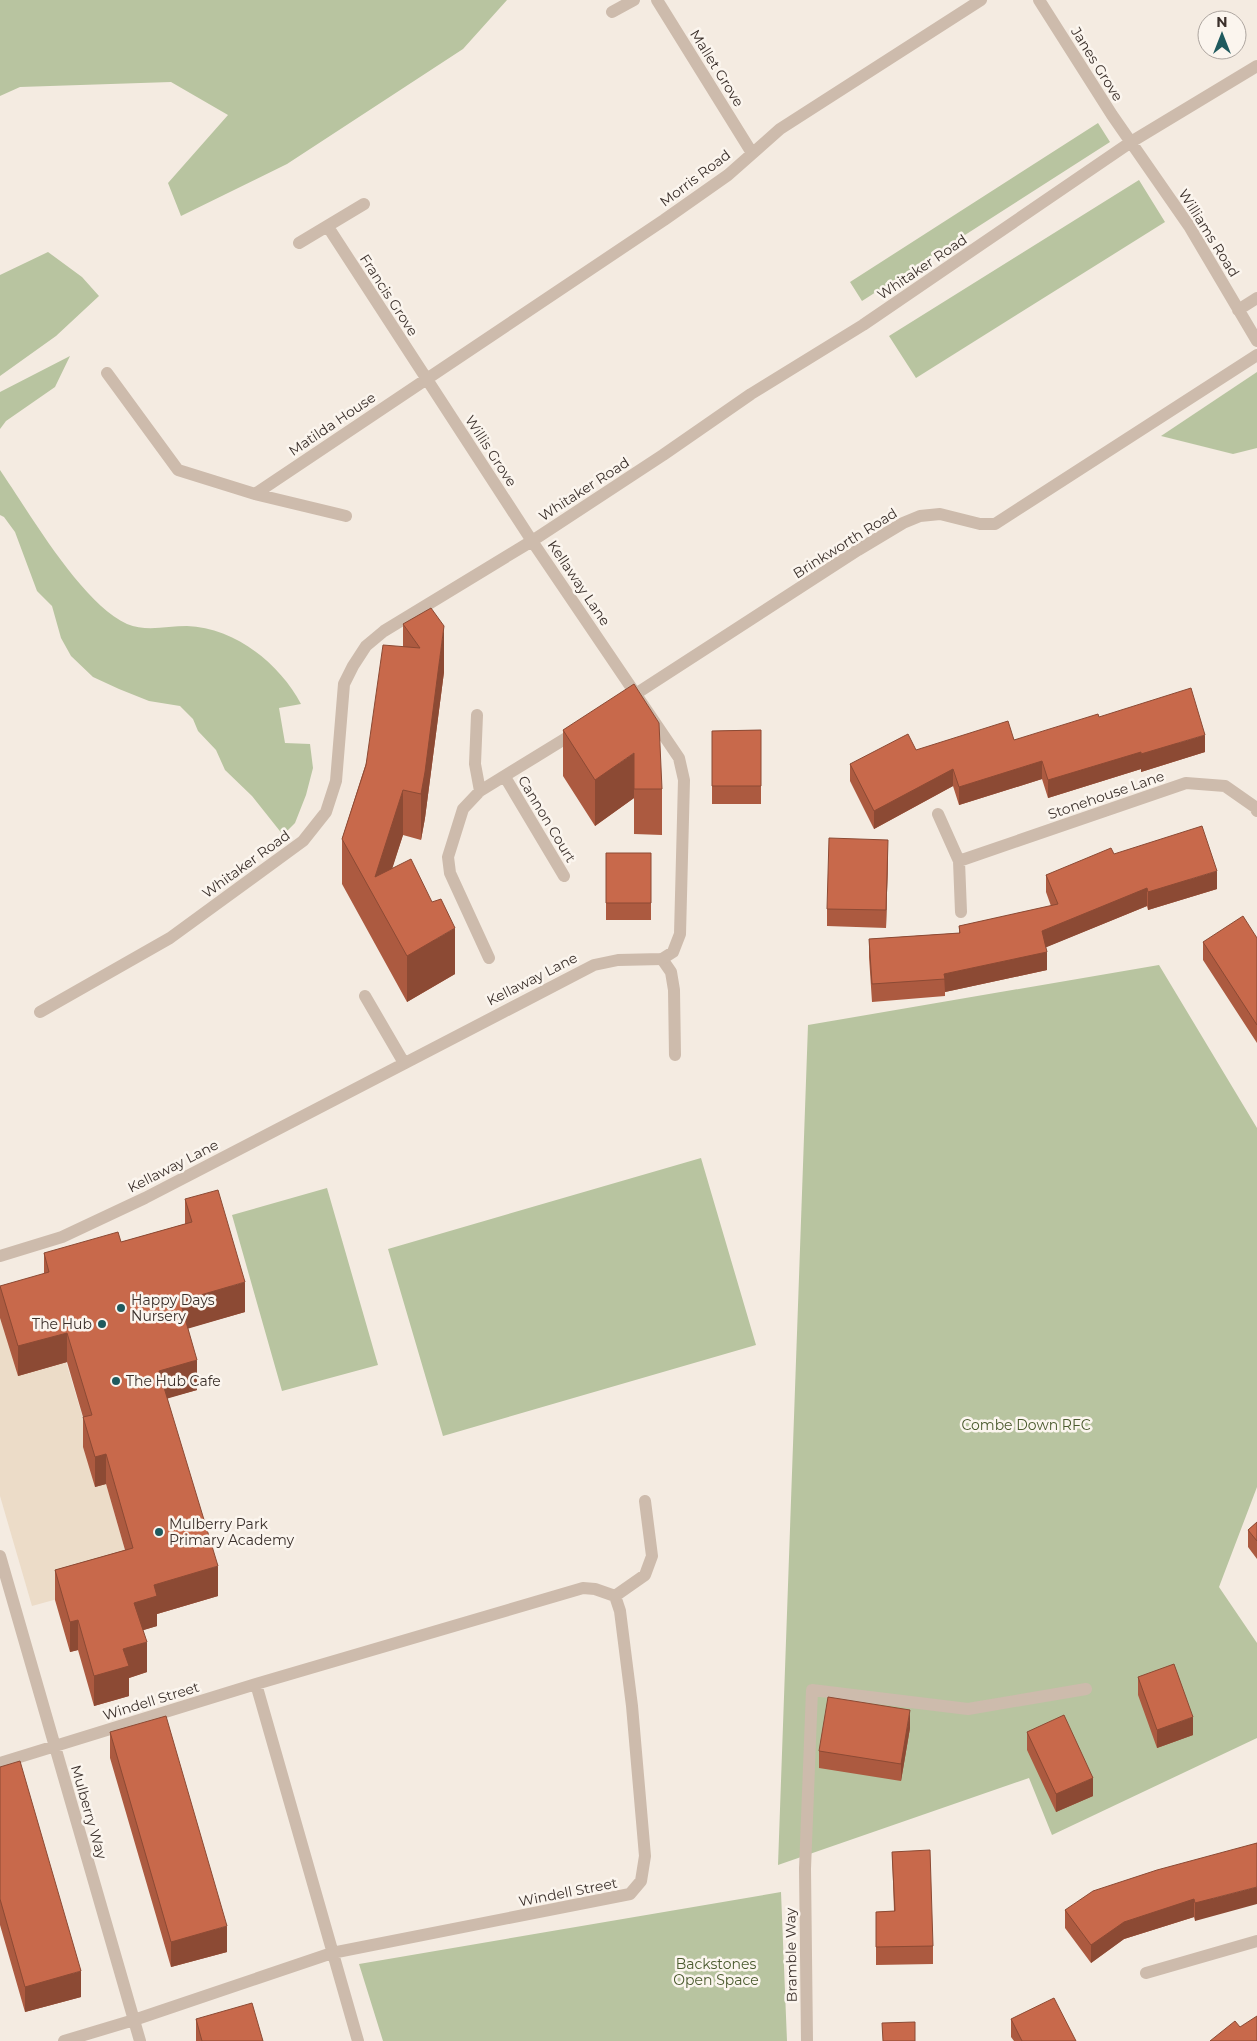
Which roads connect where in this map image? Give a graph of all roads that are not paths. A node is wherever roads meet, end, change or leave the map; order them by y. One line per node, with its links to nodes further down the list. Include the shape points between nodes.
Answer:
1 (634, 0): 5 (street)
2 (657, 0): 8 (street, Mallet Grove)
3 (981, 0): 8 (street, Morris Road, via 780,129)
4 (1039, 0): 7 (street, Janes Grove)
5 (612, 12)
6 (1257, 66): 7 (street, Whitaker Road)
7 (1132, 142): 13 (street, Williams Road, via 1188,226); 20 (street, Whitaker Road, via 863,325 751,394)
8 (752, 153): 17 (street, Morris Road, via 728,175 664,220)
9 (364, 204): 10 (street)
10 (328, 227): 11 (street); 17 (street, Francis Grove)
11 (299, 243)
12 (1257, 298): 13 (street)
13 (1238, 310): 14 (street, Williams Road)
14 (1257, 341)
15 (1257, 356): 21 (street, Brinkworth Road, via 995,524 980,524 940,514 920,516 903,523)
16 (107, 373): 18 (street, via 178,470)
17 (425, 378): 18 (street, Matilda House); 20 (street, Willis Grove)
18 (255, 494): 19 (street)
19 (346, 516)
20 (532, 541): 21 (street, Kellaway Lane); 35 (street, Whitaker Road, via 406,616 366,646 344,684 336,781 326,812 303,841 170,938)
21 (636, 694): 22 (street); 33 (street, Kellaway Lane, via 679,758 684,780 680,934 673,952)
22 (620, 704)
23 (477, 715): 26 (street, via 475,764)
24 (587, 725): 25 (street, Cannon Court)
25 (505, 776): 26 (street, Cannon Court); 30 (street, Cannon Court)
26 (480, 791): 32 (street, Cannon Court, via 463,809 448,857 450,873)
27 (1257, 811): 29 (street, Stonehouse Lane, via 1225,786 1186,783)
28 (938, 814): 29 (street)
29 (959, 860): 31 (street)
30 (564, 876)
31 (961, 912)
32 (489, 958)
33 (662, 959): 36 (street, via 670,972 674,990); 37 (street, Kellaway Lane, via 618,960 594,965)
34 (365, 996): 37 (street)
35 (40, 1012)
36 (675, 1055)
37 (404, 1063): 38 (street, Kellaway Lane, via 145,1198 62,1237)
38 (0, 1256)
39 (645, 1501): 42 (street, via 652,1556 645,1575)
40 (0, 1556): 41 (street, Mulberry Way)
41 (5, 1593): 45 (street, Mulberry Way)
42 (615, 1596): 43 (street, Windell Street, via 583,1588); 48 (street, Windell Street, via 620,1610 632,1706 645,1856 641,1881 630,1894 615,1898)
43 (256, 1684): 45 (street, Windell Street); 48 (street)
44 (1086, 1688): 54 (street, Bramble Way, via 968,1709 812,1690 805,1869)
45 (54, 1747): 46 (street, Windell Street); 50 (street, Mulberry Way)
46 (0, 1763)
47 (1257, 1941): 49 (street)
48 (332, 1953): 50 (street, Windell Street); 53 (street)
49 (1146, 1974)
50 (134, 2020): 51 (street, Windell Street); 52 (street, Mulberry Way)
51 (64, 2041)
52 (140, 2041)
53 (358, 2041)
54 (807, 2041)

